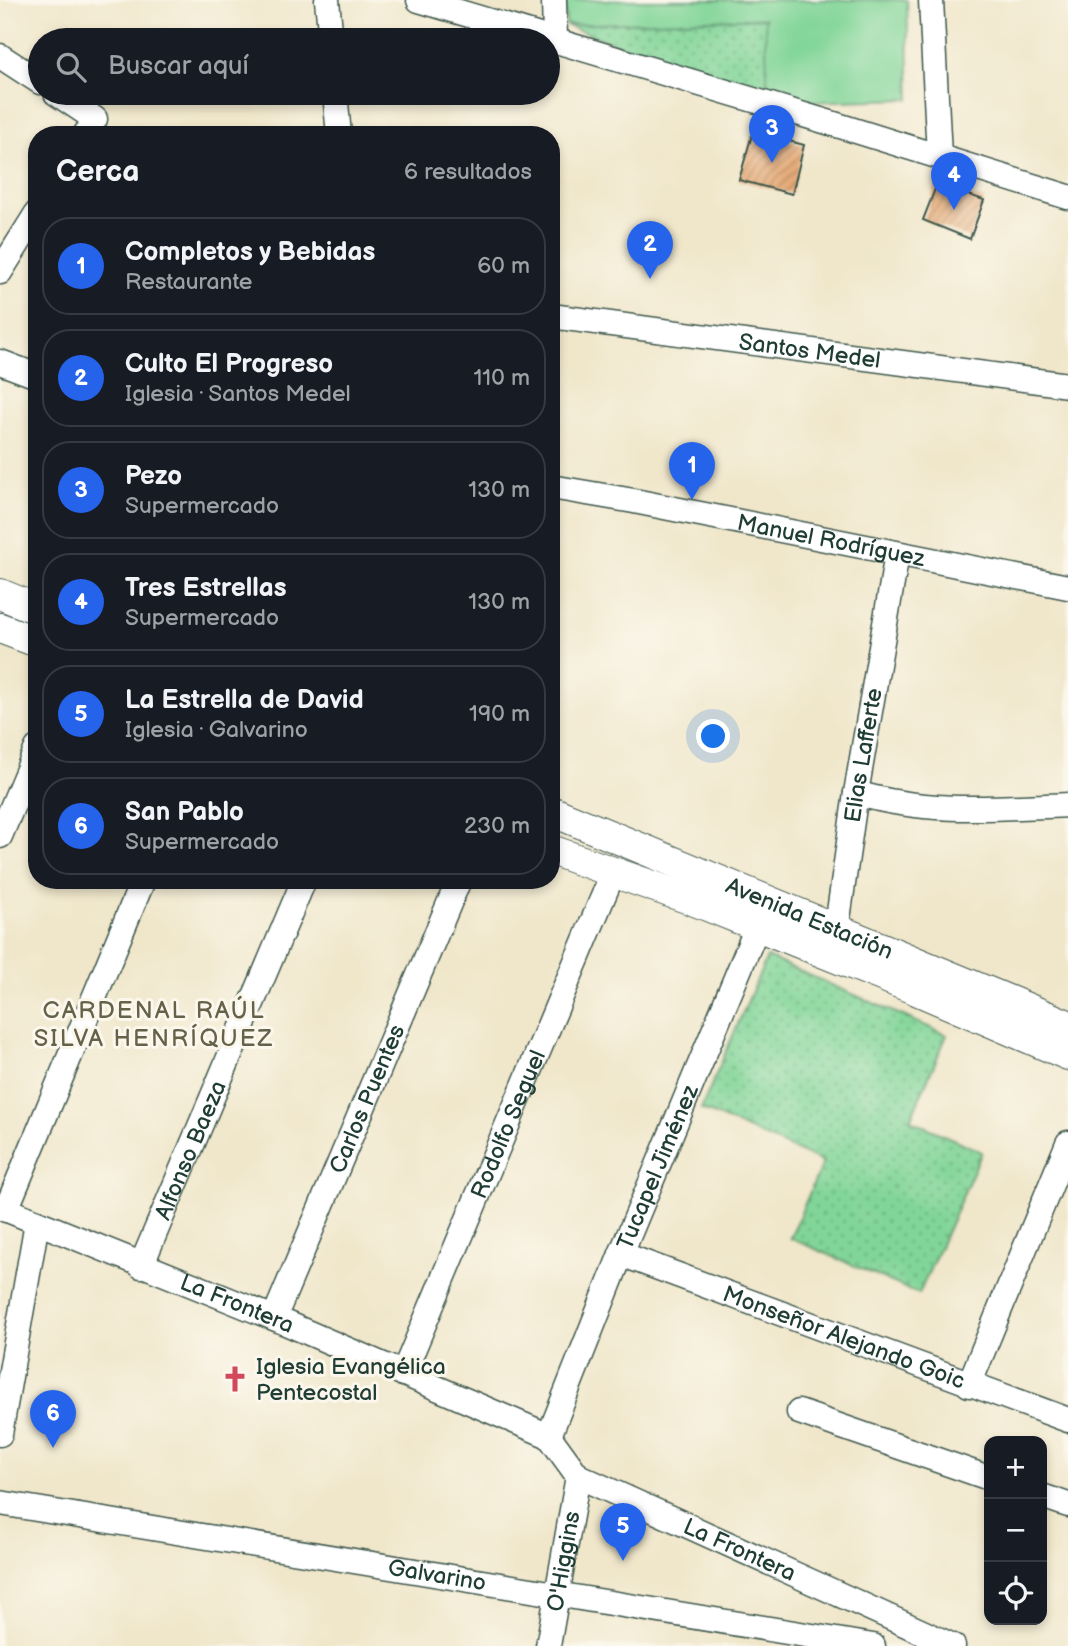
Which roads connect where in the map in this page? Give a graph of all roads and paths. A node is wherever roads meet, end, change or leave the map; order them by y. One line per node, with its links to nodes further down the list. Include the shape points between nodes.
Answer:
1 (327, 0): 5 (street)
2 (419, 0): 6 (street)
3 (554, 0): 7 (street)
4 (931, 0): 15 (street)
5 (330, 28)
6 (514, 28)
7 (555, 28)
8 (560, 42): 15 (street)
9 (0, 56): 10 (street)
10 (28, 74)
11 (68, 105): 13 (street)
12 (336, 105): 14 (street)
13 (89, 126)
14 (338, 126)
15 (939, 156): 16 (street)
16 (1068, 197)
17 (28, 227): 18 (street)
18 (0, 272)
19 (560, 317): 22 (street, Santos Medel)
20 (0, 362): 21 (street)
21 (28, 373)
22 (1068, 385)
23 (560, 489): 24 (street, Manuel Rodríguez)
24 (897, 554): 25 (street, Manuel Rodríguez); 31 (street, Elias Lafferte)
25 (1068, 587)
26 (0, 594): 27 (street)
27 (28, 606)
28 (0, 628): 29 (street)
29 (28, 639)
30 (28, 769): 34 (street)
31 (856, 793): 32 (street, via 890,803 961,809); 42 (street, Elias Lafferte)
32 (1068, 805)
33 (560, 815): 40 (street, Avenida Estación)
34 (0, 836)
35 (560, 852): 36 (street, Avenida Estación)
36 (613, 873): 41 (street, Avenida Estación); 51 (street, Rodolfo Seguel)
37 (139, 889): 46 (street)
38 (300, 889): 49 (street, Alfonso Baeza)
39 (455, 889): 50 (street, Carlos Puentes)
40 (769, 900): 41 (street, Tucapel Jiménez); 42 (street, Avenida Estación)
41 (756, 927): 42 (street, Avenida Estación); 48 (street, Tucapel Jiménez)
42 (834, 944): 43 (street, Avenida Estación); 44 (street, Avenida Estación, via 914,989)
43 (1068, 1025)
44 (1068, 1055)
45 (1068, 1143): 52 (street)
46 (3, 1209): 47 (street, La Frontera)
47 (37, 1222): 49 (street, La Frontera); 55 (street)
48 (621, 1254): 52 (street, Monseñor Alejando Goic); 56 (street, Tucapel Jiménez)
49 (141, 1266): 50 (street, La Frontera)
50 (274, 1318): 51 (street, La Frontera)
51 (403, 1374): 56 (street, La Frontera)
52 (969, 1385): 54 (street, Monseñor Alejando Goic)
53 (799, 1412): 58 (street)
54 (1068, 1420)
55 (0, 1434)
56 (549, 1436): 57 (street, La Frontera)
57 (578, 1476): 62 (street, O'Higgins); 65 (street, La Frontera)
58 (984, 1476)
59 (1047, 1498): 61 (street)
60 (0, 1503): 62 (street, Galvarino)
61 (1068, 1506)
62 (557, 1595): 63 (street, O'Higgins); 64 (street, Galvarino)
63 (548, 1646)
64 (873, 1646)
65 (953, 1646)

